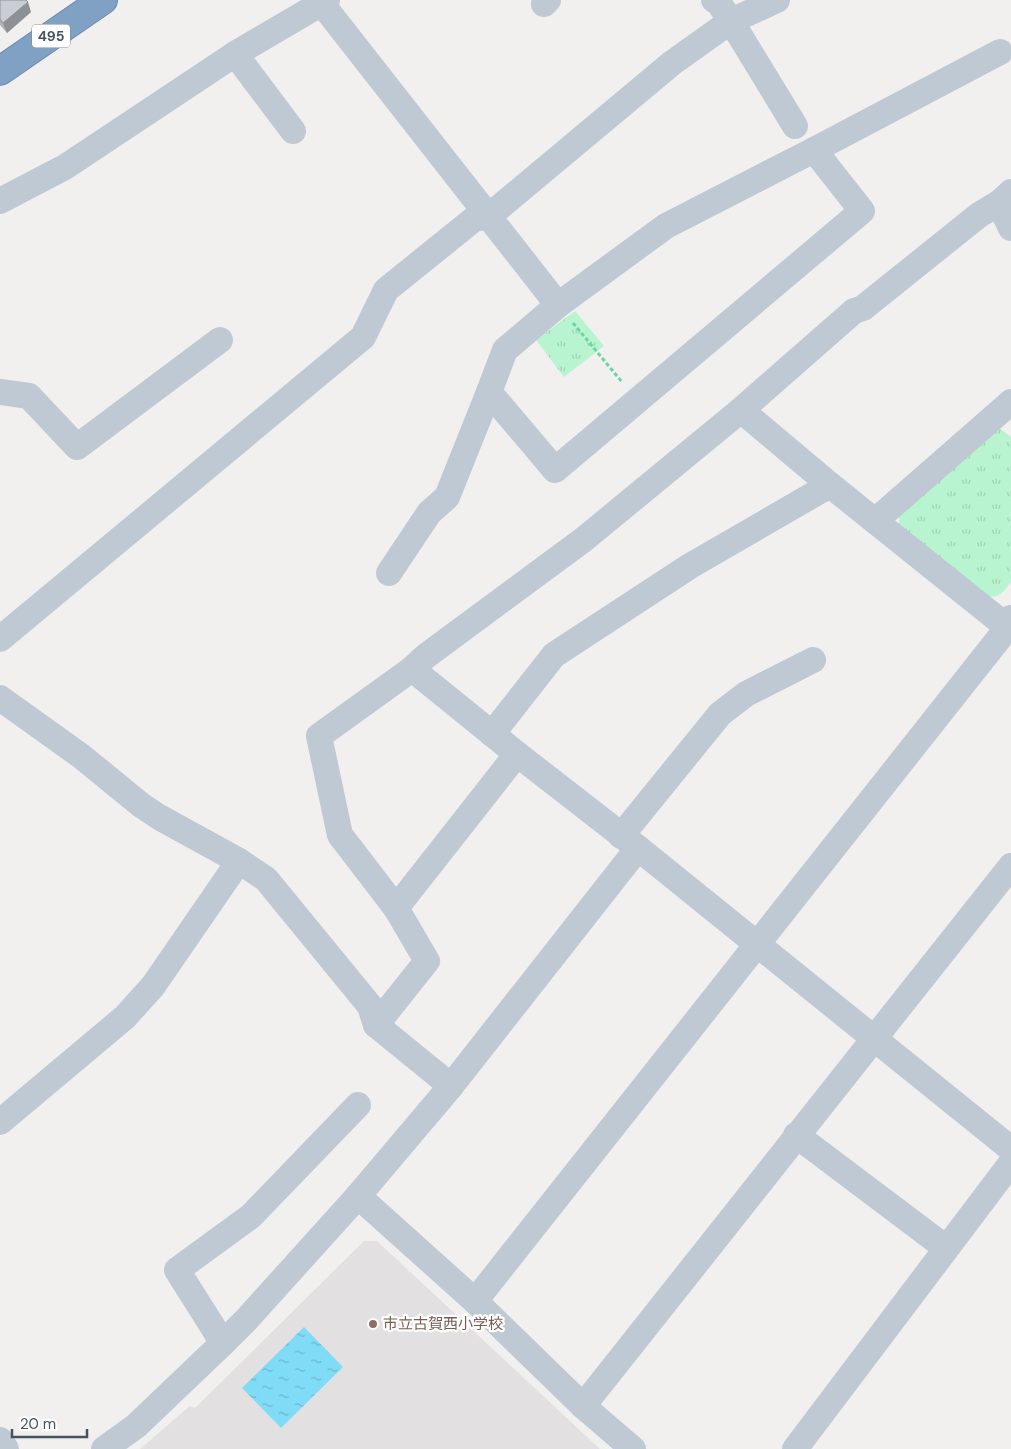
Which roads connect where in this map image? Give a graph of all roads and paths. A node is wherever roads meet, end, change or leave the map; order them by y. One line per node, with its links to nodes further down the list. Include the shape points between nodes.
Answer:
1 (102, 0): 8 (highway, 495)
2 (714, 0): 5 (street)
3 (777, 0): 5 (street)
4 (323, 1): 7 (street); 14 (street)
5 (731, 21): 9 (street); 14 (street, via 672,63)
6 (1000, 52): 11 (street)
7 (234, 54): 10 (street); 13 (street, via 65,167)
8 (0, 71)
9 (795, 126)
10 (292, 131)
11 (814, 150): 16 (street, via 666,226); 20 (street, via 862,211)
12 (1005, 198): 15 (street); 22 (street, via 863,308 854,311)
13 (0, 201)
14 (489, 216): 16 (street); 27 (street, via 474,219 386,290 363,337)
15 (1011, 228)
16 (558, 305): 19 (street, via 505,350); 20 (path)
17 (220, 340): 18 (street, via 77,447 29,396)
18 (0, 392)
19 (489, 392): 20 (street, via 555,470); 25 (street, via 447,497 430,513)
20 (636, 400)
21 (1011, 402): 24 (street)
22 (741, 410): 23 (street); 29 (street, via 583,540)
23 (830, 485): 24 (street); 31 (street, via 690,566 554,655)
24 (875, 521): 26 (street)
25 (389, 573)
26 (1010, 625): 37 (street)
27 (0, 639)
28 (813, 660): 33 (street, via 746,694 720,714)
29 (412, 668): 31 (street); 36 (street, via 318,736 340,835)
30 (0, 698): 34 (street, via 81,756 141,805)
31 (492, 734): 32 (street)
32 (517, 754): 33 (street); 36 (street)
33 (630, 842): 37 (street); 40 (street)
34 (239, 861): 38 (street, via 266,879 370,1006); 42 (street, via 153,986 125,1017)
35 (1011, 866): 39 (street)
36 (396, 908): 38 (street, via 427,961)
37 (756, 944): 39 (street); 48 (street)
38 (376, 1025): 40 (street)
39 (874, 1037): 43 (street); 44 (street)
40 (451, 1086): 46 (street)
41 (358, 1105): 49 (street, via 251,1216 178,1270)
42 (0, 1122)
43 (796, 1135): 47 (street); 50 (street)
44 (1011, 1149)
45 (1011, 1164): 47 (street)
46 (358, 1196): 48 (street); 49 (street)
47 (946, 1248): 55 (street)
48 (474, 1301): 50 (street)
49 (222, 1343): 53 (street, via 136,1426)
50 (583, 1406): 54 (street)
51 (0, 1440): 52 (street)
52 (6, 1449)
53 (104, 1449)
54 (633, 1449)
55 (795, 1449)

